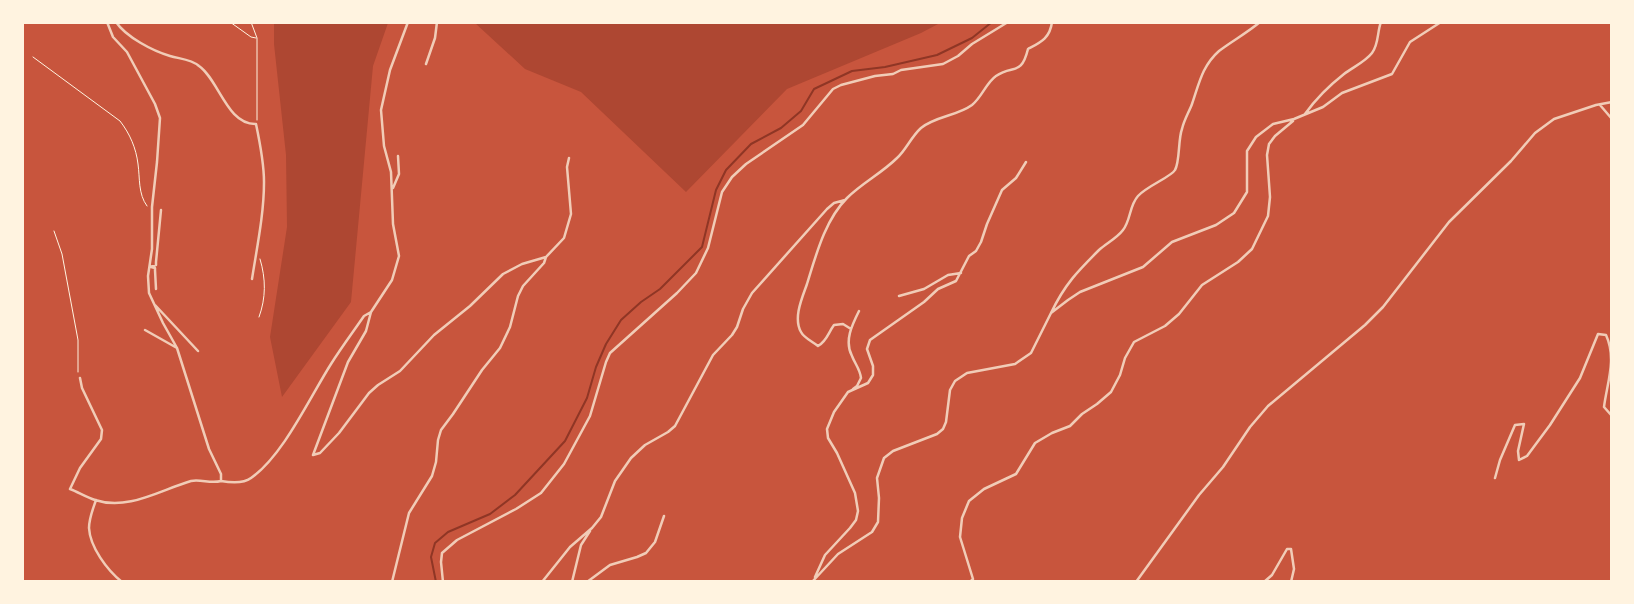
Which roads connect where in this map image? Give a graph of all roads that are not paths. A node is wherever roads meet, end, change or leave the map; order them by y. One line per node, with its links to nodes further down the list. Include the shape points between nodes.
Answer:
1 (107, 22): 23 (street, via 160,118)
2 (116, 22): 25 (street, via 129,36 143,44 201,67 238,118 248,124 256,124 264,181)
3 (408, 22): 19 (street, via 390,70 381,110)
4 (437, 22): 10 (street)
5 (1008, 22): 47 (street, via 943,64 901,70 833,89 802,125 738,170 722,192 708,248 696,273 610,353 586,424 564,464 540,493 458,540 442,554)
6 (1052, 22): 20 (street, via 1051,32 1045,40 1028,49 1021,66 995,76 972,105 920,128 898,158)
7 (1260, 22): 31 (street, via 1219,51 1205,66 1181,130 1176,169 1138,196 1122,231 1073,276)
8 (1381, 22): 13 (street, via 1374,52 1338,80)
9 (1441, 22): 13 (street, via 1410,42 1392,74 1342,93 1323,107)
10 (426, 64)
11 (1612, 102): 12 (street)
12 (1600, 105): 15 (street); 52 (street, via 1554,119 1535,133 1449,222 1383,307 1268,406)
13 (1304, 115): 14 (street)
14 (1294, 119): 31 (street, via 1272,124 1256,137 1247,151 1247,192 1234,213 1216,225 1172,242 1143,267 1080,292); 51 (street, via 1269,144 1268,216 1252,249 1202,285 1165,326 1134,342 1111,392 1070,426 1035,443 1016,474 969,500 962,518 960,537 973,579)
15 (1612, 119)
16 (398, 156): 19 (street, via 399,174)
17 (569, 158): 22 (street, via 571,214 564,238)
18 (1026, 162): 24 (street, via 1016,178 1002,190 976,251 969,256)
19 (392, 189): 30 (street, via 393,224 399,256 392,280)
20 (845, 200): 32 (street, via 818,248 798,315 801,333 818,346 826,341 834,325 843,324); 43 (street, via 827,209 752,293 737,327 713,355 675,426 631,458 620,472 601,516)
21 (160, 210): 23 (street, via 156,265)
22 (546, 257): 30 (street, via 503,274 400,371 378,385 339,433 320,453 313,455 348,362 366,331); 46 (street, via 523,286 500,348 441,430 432,476 409,513)
23 (150, 267): 26 (street, via 155,270); 28 (street, via 148,276)
24 (961, 273): 27 (street, via 948,275 924,289); 37 (street, via 956,281 938,289 870,340 867,349 873,375 868,383)
25 (252, 278)
26 (156, 289)
27 (899, 296)
28 (152, 302): 34 (street); 35 (street)
29 (859, 310): 32 (street)
30 (371, 312): 40 (street, via 364,316 331,363 289,434 270,459 251,479)
31 (1051, 313): 44 (street, via 1031,353 1015,364 967,373 955,380 943,429 884,458 877,478 878,522 872,532 838,554)
32 (851, 329): 37 (street, via 849,347 861,378 857,386)
33 (145, 330): 34 (street)
34 (177, 348): 40 (street)
35 (198, 351)
36 (80, 378): 41 (street, via 102,430 101,439 80,468 70,489)
37 (848, 392): 44 (street, via 827,429 828,438 855,493 858,511 850,528 825,555)
38 (1612, 416): 39 (street, via 1604,407 1611,361 1610,342 1606,335 1598,334 1575,387 1527,456 1519,460 1524,424 1515,425)
39 (1495, 478)
40 (222, 481): 41 (street, via 194,480 123,503)
41 (96, 500): 45 (street, via 89,530 106,566)
42 (664, 516): 50 (street, via 655,542 646,553 610,564)
43 (592, 528): 48 (street, via 570,547); 49 (street, via 581,545)
44 (814, 580)
45 (122, 582)
46 (392, 582)
47 (443, 582)
48 (542, 582)
49 (572, 582)
50 (587, 582)
51 (970, 582)
52 (1136, 582)
53 (1264, 582): 54 (street, via 1272,575 1287,549 1292,552)
54 (1292, 582)

